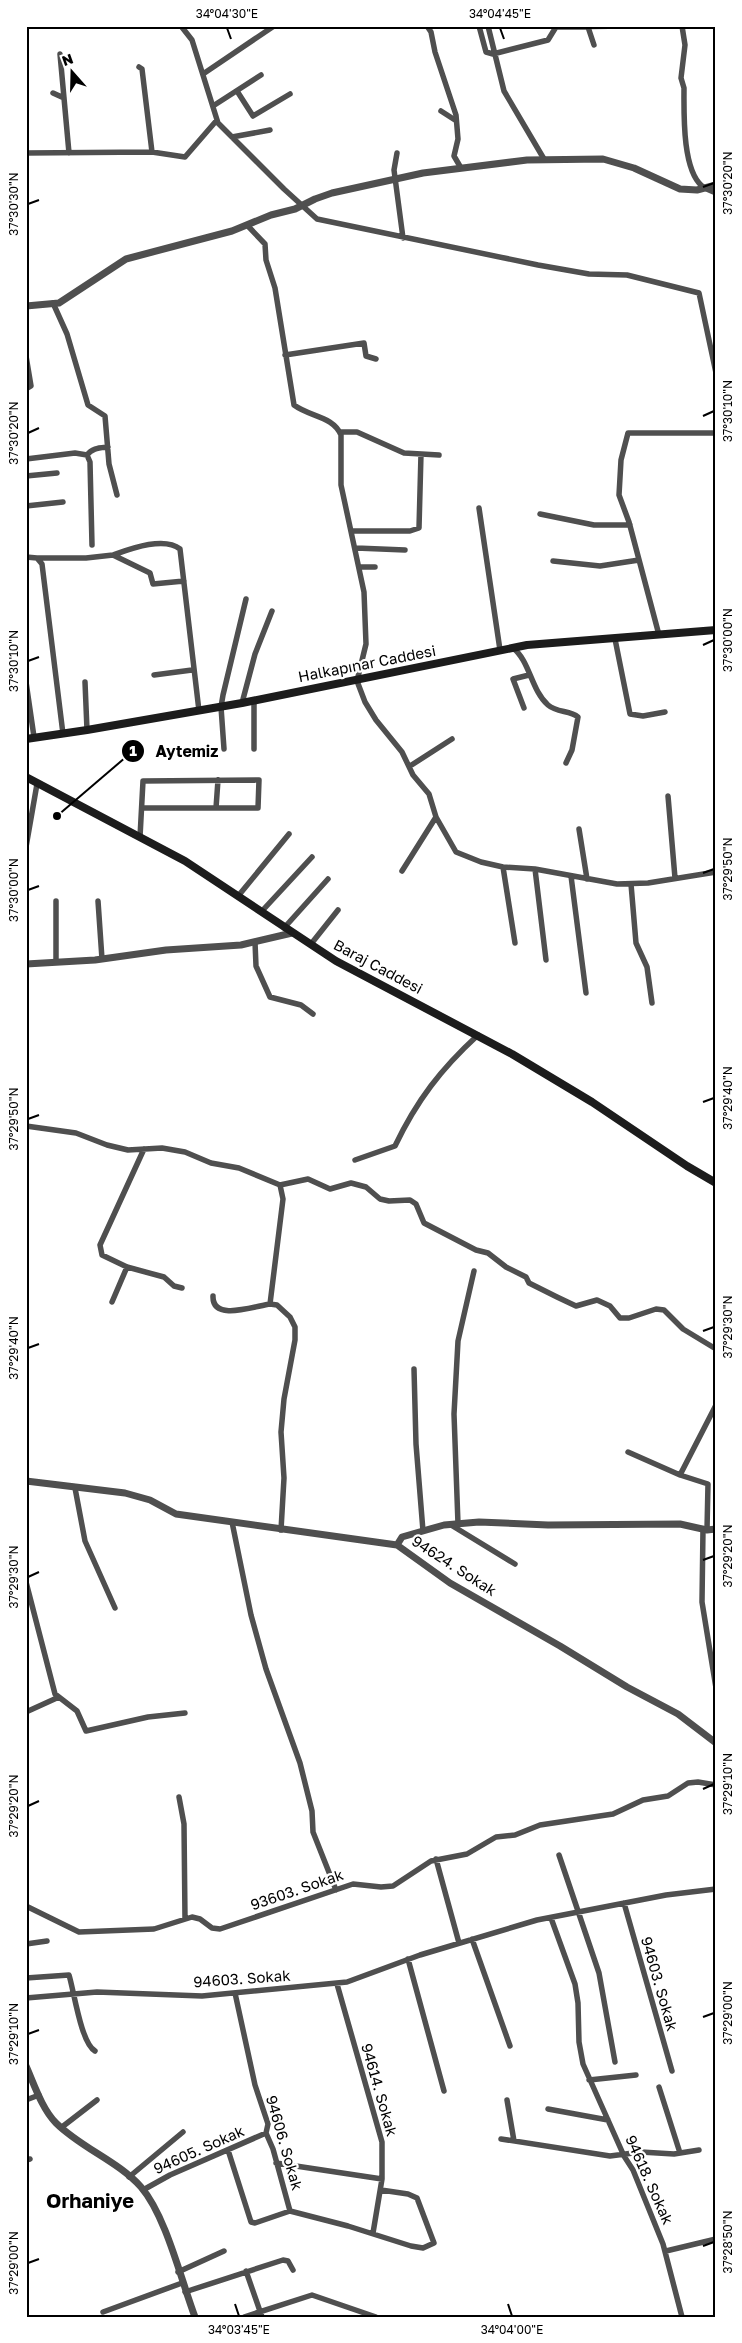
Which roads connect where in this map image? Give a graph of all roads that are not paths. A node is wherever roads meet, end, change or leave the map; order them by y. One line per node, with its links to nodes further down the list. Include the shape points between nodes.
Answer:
1 (181, 26): 13 (street, via 192,40)
2 (274, 26): 13 (street)
3 (427, 26): 22 (street)
4 (479, 26): 11 (street, via 486,52)
5 (488, 26): 11 (street)
6 (627, 26): 8 (street)
7 (682, 26): 33 (street, via 685,45 681,78 688,156 700,185)
8 (588, 27): 9 (street); 11 (street, via 556,27 548,40)
9 (594, 45)
10 (60, 54): 18 (street)
11 (493, 54): 29 (street, via 504,91)
12 (139, 67): 25 (street, via 142,68)
13 (203, 74): 19 (street)
14 (262, 75): 15 (street)
15 (237, 91): 17 (street, via 253,116); 19 (street)
16 (53, 93): 18 (street)
17 (290, 94)
18 (64, 98): 26 (street)
19 (212, 106): 21 (street)
20 (441, 111): 22 (street)
21 (217, 120): 24 (street); 25 (street, via 185,157)
22 (455, 120): 30 (street, via 458,139 454,156)
23 (270, 130): 24 (street)
24 (232, 137): 35 (street)
25 (152, 152): 26 (street)
26 (69, 153): 28 (street)
27 (398, 153): 31 (street, via 394,170)
28 (26, 154)
29 (544, 159): 30 (street); 33 (street, via 603,159 634,168 680,189)
30 (461, 168): 31 (street)
31 (397, 179): 35 (street, via 332,193); 37 (street)
32 (716, 185): 33 (street)
33 (705, 188): 34 (street)
34 (716, 193)
35 (303, 206): 36 (street); 37 (street, via 317,219)
36 (247, 225): 38 (street, via 126,259); 40 (street, via 265,244)
37 (403, 238): 43 (street, via 589,274 627,275 699,293)
38 (53, 303): 39 (street); 47 (street, via 88,405 105,416)
39 (26, 306)
40 (285, 355): 42 (street, via 364,343 366,356); 45 (street, via 294,405 329,420)
41 (26, 356): 44 (street, via 31,386)
42 (376, 358)
43 (716, 373)
44 (26, 389)
45 (340, 432): 48 (street, via 357,432 404,453); 60 (street, via 341,484)
46 (716, 433): 59 (street, via 628,434 621,460 619,495)
47 (108, 448): 49 (street, via 97,448); 54 (street)
48 (421, 454): 50 (street); 60 (street, via 420,528 410,531)
49 (87, 455): 51 (street, via 75,453); 61 (street, via 90,462)
50 (438, 456)
51 (26, 459)
52 (57, 473): 53 (street)
53 (26, 476)
54 (117, 494)
55 (62, 502): 56 (street)
56 (26, 506)
57 (480, 508): 78 (street)
58 (540, 514): 59 (street, via 594,525)
59 (630, 525): 67 (street)
60 (352, 531): 62 (street)
61 (92, 545)
62 (356, 548): 63 (street); 69 (street)
63 (405, 550)
64 (113, 556): 66 (street); 71 (street, via 150,573 153,584); 71 (street, via 143,544 176,545 180,549)
65 (26, 557): 66 (street)
66 (37, 558): 92 (street, via 42,564)
67 (639, 560): 68 (street, via 600,566); 75 (street)
68 (553, 561)
69 (359, 567): 70 (street); 82 (street, via 364,592 366,644)
70 (375, 567)
71 (184, 581): 79 (street)
72 (246, 599): 87 (street)
73 (272, 611): 86 (street, via 255,654)
74 (716, 630): 75 (main road, Halkapınar Caddesi)
75 (658, 635): 76 (main road, Halkapınar Caddesi)
76 (615, 639): 77 (main road, Halkapınar Caddesi); 90 (street, via 630,714 643,716)
77 (513, 648): 78 (main road, Halkapınar Caddesi); 81 (street, via 520,654)
78 (500, 650): 82 (main road, Halkapınar Caddesi)
79 (192, 670): 80 (street); 89 (street)
80 (154, 675)
81 (529, 675): 88 (street, via 514,679); 97 (street, via 548,706 578,717 572,750)
82 (357, 681): 85 (main road, Halkapınar Caddesi); 98 (street, via 372,714)
83 (26, 682): 93 (street)
84 (85, 682): 91 (street)
85 (254, 701): 86 (main road, Halkapınar Caddesi); 96 (street)
86 (242, 703): 87 (main road, Halkapınar Caddesi)
87 (221, 707): 89 (main road, Halkapınar Caddesi); 95 (street)
88 (524, 708)
89 (199, 711): 91 (main road, Halkapınar Caddesi)
90 (665, 712)
91 (87, 730): 92 (main road, Halkapınar Caddesi)
92 (63, 734): 93 (main road, Halkapınar Caddesi)
93 (30, 738)
94 (452, 739): 98 (street)
95 (224, 749)
96 (254, 749)
97 (566, 763)
98 (410, 766): 105 (street, via 413,775 429,794)
99 (26, 777): 101 (main road, Baraj Caddesi)
100 (218, 780): 103 (street, via 143,782); 104 (street); 104 (street, via 259,780 258,808)
101 (38, 784): 108 (main road, Baraj Caddesi); 109 (street)
102 (668, 796): 116 (street)
103 (143, 808): 104 (street); 108 (street)
104 (216, 808)
105 (436, 817): 111 (street, via 456,852); 113 (street)
106 (579, 829): 118 (street)
107 (289, 834): 120 (street)
108 (140, 837): 120 (main road, Baraj Caddesi)
109 (26, 848)
110 (312, 857): 124 (street)
111 (503, 867): 112 (street); 128 (street)
112 (535, 869): 115 (street); 131 (street)
113 (402, 872)
114 (716, 872): 116 (street)
115 (571, 876): 118 (street); 134 (street)
116 (675, 878): 119 (street)
117 (328, 879): 125 (street)
118 (587, 879): 119 (street)
119 (630, 884): 135 (street, via 636,943 647,966)
120 (239, 895): 124 (main road, Baraj Caddesi)
121 (56, 901): 132 (street)
122 (98, 901): 130 (street)
123 (338, 910): 129 (street)
124 (262, 911): 125 (main road, Baraj Caddesi)
125 (284, 928): 126 (main road, Baraj Caddesi)
126 (292, 933): 127 (street); 129 (main road, Baraj Caddesi)
127 (256, 942): 130 (street); 136 (street, via 256,966 270,997 301,1005)
128 (515, 943)
129 (311, 944): 137 (main road, Baraj Caddesi, via 354,972)
130 (102, 959): 132 (street)
131 (546, 960)
132 (56, 962): 133 (street)
133 (26, 964)
134 (586, 993)
135 (652, 1003)
136 (313, 1014)
137 (478, 1034): 140 (street, via 435,1078 410,1114 395,1146); 141 (main road, Baraj Caddesi, via 600,1107)
138 (26, 1126): 139 (street, via 76,1133 128,1150)
139 (144, 1149): 142 (street, via 185,1152 210,1163 239,1168); 143 (street, via 100,1245 102,1255)
140 (355, 1160)
141 (716, 1183)
142 (280, 1185): 148 (street, via 282,1199); 149 (street, via 308,1179 330,1188 351,1183 366,1186 380,1199 410,1200 421,1211 424,1224 488,1253 529,1283 557,1298 576,1306 597,1300 610,1306 620,1318 664,1310 682,1329)
143 (127, 1267): 145 (street, via 164,1277); 147 (street)
144 (474, 1271): 157 (street, via 458,1341)
145 (182, 1288)
146 (213, 1296): 148 (street, via 216,1308 225,1311)
147 (112, 1302)
148 (270, 1304): 159 (street, via 290,1317 295,1340 280,1432 284,1478)
149 (716, 1349)
150 (414, 1370): 161 (street)
151 (716, 1405): 153 (street)
152 (628, 1452): 153 (street)
153 (680, 1475): 160 (street, via 708,1484)
154 (26, 1481): 155 (street, 94624. Sokak)
155 (75, 1488): 156 (street, 94624. Sokak, via 125,1493 150,1500 176,1514); 165 (street, via 85,1541)
156 (232, 1522): 159 (street, 94624. Sokak); 176 (street, via 266,1669 300,1763 312,1811 313,1832)
157 (454, 1524): 160 (street, via 680,1524); 161 (street); 163 (street)
158 (716, 1529): 160 (street)
159 (281, 1530): 162 (street, 94624. Sokak)
160 (705, 1530): 166 (street, via 702,1602)
161 (423, 1531): 162 (street, via 402,1537)
162 (397, 1545): 170 (street, 94624. Sokak, via 450,1583 678,1714)
163 (515, 1564)
164 (26, 1582): 167 (street, via 55,1694)
165 (115, 1608)
166 (716, 1688)
167 (59, 1697): 168 (street); 169 (street, via 77,1711 86,1731 148,1717)
168 (26, 1712)
169 (185, 1713)
170 (716, 1743)
171 (716, 1785): 174 (street, 93603. Sokak, via 688,1784 668,1796 642,1800 613,1814 540,1825 515,1835 492,1839 467,1854)
172 (179, 1797): 181 (street, via 184,1824)
173 (559, 1854): 179 (street)
174 (436, 1859): 176 (street, 93603. Sokak, via 393,1886 359,1883); 184 (street)
175 (716, 1889): 177 (street, 94603. Sokak)
176 (336, 1890): 181 (street, 93603. Sokak, via 220,1929 212,1928 197,1918)
177 (624, 1903): 179 (street, 94603. Sokak); 196 (street, 94603. Sokak)
178 (26, 1906): 181 (street, via 79,1932 154,1929)
179 (577, 1912): 180 (street, 94603. Sokak); 194 (street, via 601,1980)
180 (552, 1918): 182 (street, 94603. Sokak); 198 (street, 94618. Sokak, via 575,1984 580,2049)
181 (186, 1919)
182 (472, 1939): 184 (street, 94603. Sokak); 192 (street)
183 (48, 1941): 185 (street)
184 (459, 1943): 186 (street, 94603. Sokak)
185 (26, 1944)
186 (408, 1958): 188 (street, 94603. Sokak, via 355,1980); 200 (street)
187 (26, 1978): 190 (street, via 68,1974)
188 (336, 1984): 189 (street, 94603. Sokak); 218 (street, 94614. Sokak, via 381,2136)
189 (235, 1993): 190 (street, 94603. Sokak, via 193,1996 117,1992); 209 (street, 94606. Sokak, via 254,2085 268,2124)
190 (72, 1994): 191 (street, 94603. Sokak); 193 (street, via 89,2046)
191 (26, 1998)
192 (510, 2046)
193 (95, 2051)
194 (615, 2062)
195 (26, 2066): 201 (street)
196 (672, 2071)
197 (636, 2075): 198 (street)
198 (589, 2080): 206 (street, 94618. Sokak)
199 (659, 2086): 214 (street)
200 (444, 2091)
201 (39, 2095): 202 (street); 207 (street)
202 (26, 2100)
203 (97, 2100): 207 (street)
204 (507, 2100): 211 (street)
205 (548, 2109): 206 (street)
206 (608, 2120): 215 (street, 94618. Sokak)
207 (62, 2128): 217 (street)
208 (183, 2132): 217 (street)
209 (266, 2134): 212 (street, 94605. Sokak); 216 (street, 94606. Sokak)
210 (501, 2139): 211 (street)
211 (514, 2141): 215 (street, via 604,2156)
212 (228, 2150): 219 (street, 94605. Sokak); 221 (street, via 250,2222)
213 (699, 2150): 214 (street)
214 (680, 2153): 215 (street, via 641,2152)
215 (624, 2156): 224 (street, 94618. Sokak, via 633,2170)
216 (276, 2163): 218 (street); 221 (street, 94606. Sokak)
217 (130, 2177): 219 (street)
218 (382, 2179): 220 (street, 94614. Sokak)
219 (143, 2190): 228 (street, via 160,2221)
220 (381, 2190): 222 (street, 94614. Sokak); 222 (street, 94606. Sokak, via 416,2198 434,2244 417,2248)
221 (290, 2211): 222 (street, 94606. Sokak)
222 (373, 2233)
223 (716, 2239): 224 (street)
224 (666, 2251): 237 (street, 94618. Sokak)
225 (224, 2252): 228 (street)
226 (293, 2270): 227 (street, via 286,2260)
227 (246, 2271): 230 (street); 232 (street)
228 (178, 2272): 229 (street)
229 (182, 2283): 230 (street); 231 (street)
230 (185, 2292): 234 (street)
231 (103, 2312)
232 (261, 2314): 233 (street, via 312,2295); 235 (street)
233 (358, 2314): 236 (street)
234 (195, 2317)
235 (244, 2317)
236 (376, 2317)
237 (682, 2317)

